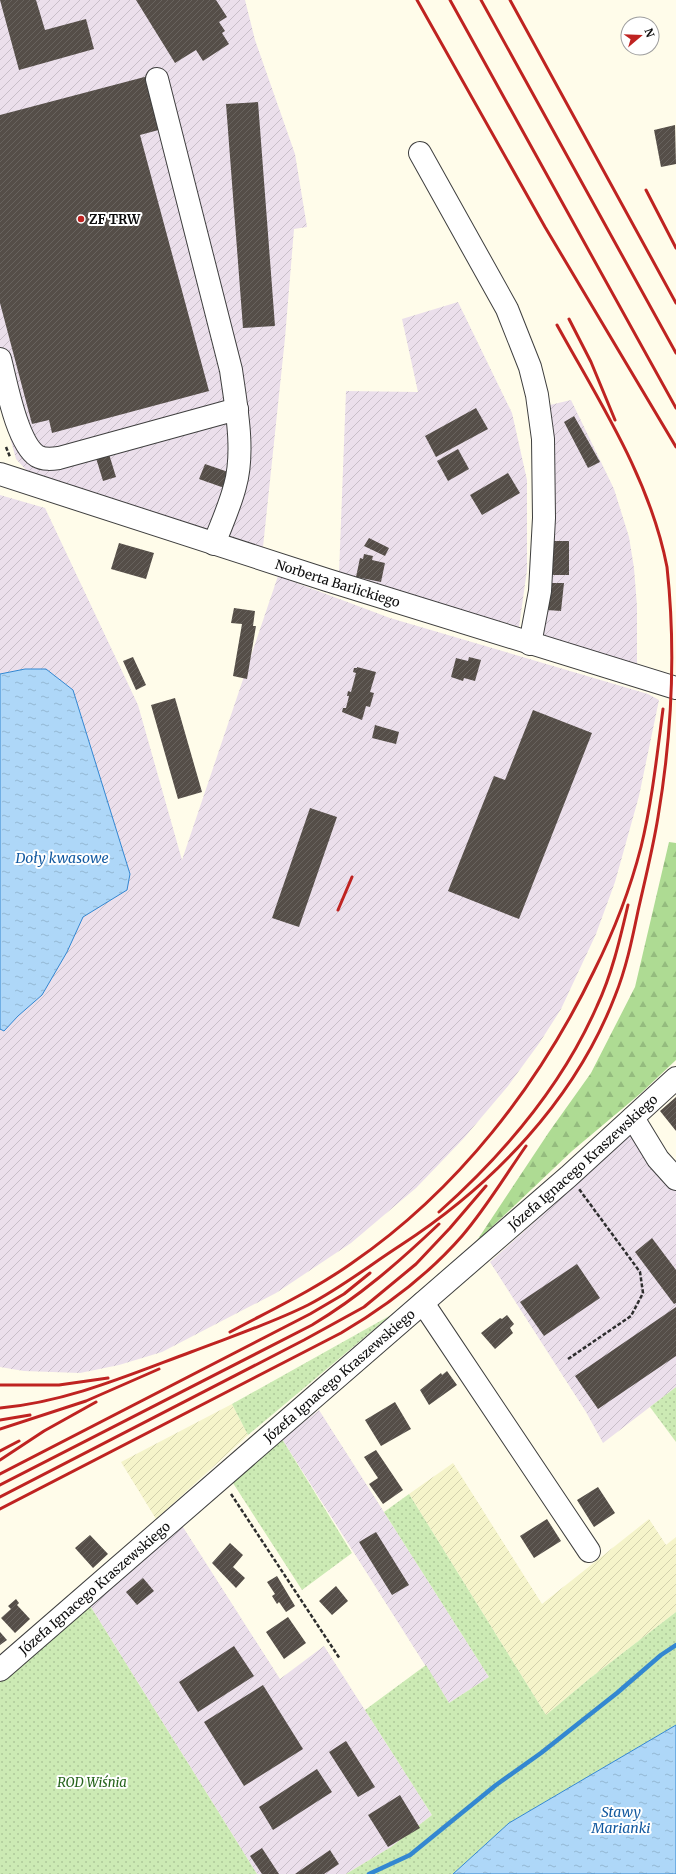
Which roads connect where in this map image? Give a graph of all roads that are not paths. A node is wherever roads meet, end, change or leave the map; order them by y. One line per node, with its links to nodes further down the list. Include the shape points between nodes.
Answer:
1 (157, 80): 4 (street, via 231,370)
2 (420, 153): 7 (street, via 509,314 530,367 537,395 543,438 544,526 540,591)
3 (0, 359): 4 (street, via 17,424 28,445 38,456 47,459 59,458)
4 (237, 409): 6 (street, via 240,462 235,486)
5 (0, 473): 6 (street, Norberta Barlickiego)
6 (214, 544): 7 (street, Norberta Barlickiego)
7 (530, 644): 8 (street, Norberta Barlickiego)
8 (676, 688)
9 (676, 1078): 10 (street, Józefa Ignacego Kraszewskiego)
10 (633, 1118): 11 (street, via 658,1159); 12 (street, Józefa Ignacego Kraszewskiego)
11 (676, 1179)
12 (423, 1303): 13 (street); 14 (street, Józefa Ignacego Kraszewskiego)
13 (589, 1551)
14 (0, 1670)

